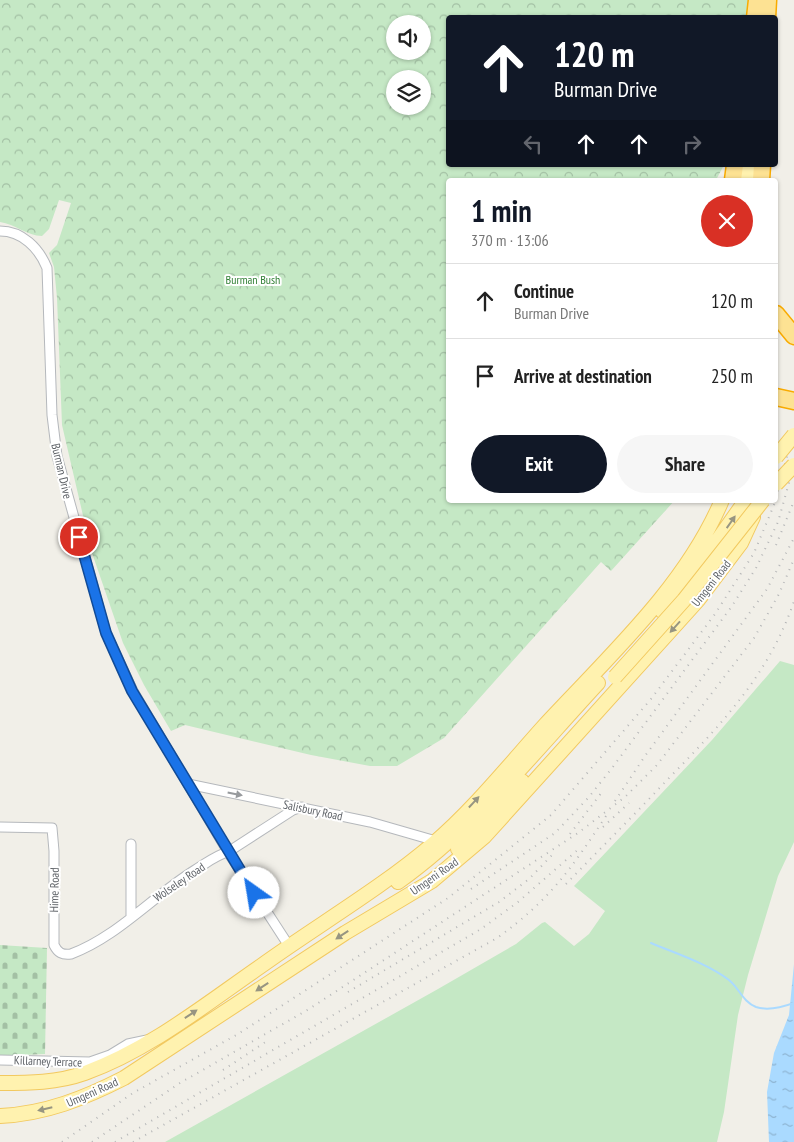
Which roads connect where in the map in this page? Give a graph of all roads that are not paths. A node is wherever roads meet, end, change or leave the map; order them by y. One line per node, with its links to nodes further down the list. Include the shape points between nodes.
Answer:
1 (757, 0): 3 (highway)
2 (768, 0): 4 (highway)
3 (755, 15)
4 (767, 15)
5 (0, 231): 19 (street, Burman Drive, via 24,238 40,253 47,268 52,415 61,478 111,645 132,691)
6 (778, 316): 7 (highway)
7 (794, 336)
8 (778, 397): 9 (highway)
9 (794, 401)
10 (794, 435): 11 (main road, bridge)
11 (778, 455)
12 (794, 465): 13 (main road, bridge)
13 (778, 482)
14 (721, 503): 22 (main road, Umgeni Road, one-way to 14, via 601,666 671,586 700,547)
15 (744, 503): 18 (main road, one-way to 15, via 675,596)
16 (758, 503): 26 (main road, Umgeni Road, one-way to 26, via 741,543 721,572 669,634 484,837 432,880)
17 (761, 503): 18 (main road, bridge, via 684,600)
18 (613, 672): 25 (main road, via 452,840 386,890); 26 (main road, via 465,843)
19 (188, 784): 20 (street, Salisbury Road, one-way to 20); 24 (street, Burman Drive)
20 (302, 807): 22 (street, Salisbury Road); 24 (street, Wolseley Road)
21 (0, 827): 29 (street, Hime Road, via 52,828)
22 (436, 841): 25 (main road, Umgeni Road)
23 (131, 844): 27 (street)
24 (228, 852): 27 (street, Wolseley Road, via 188,875); 28 (street, Burman Drive)
25 (357, 901): 28 (main road, Umgeni Road)
26 (381, 910): 33 (main road, Umgeni Road, one-way to 33, via 124,1078 56,1107)
27 (131, 916): 29 (street, Wolseley Road, via 80,951 64,955)
28 (288, 946): 30 (main road, Umgeni Road, one-way to 28)
29 (57, 951)
30 (150, 1040): 31 (street, Killarney Terrace, via 128,1044 90,1062); 32 (main road, Umgeni Road, via 108,1064 84,1073 41,1083)
31 (0, 1060)
32 (0, 1083)
33 (0, 1116)

